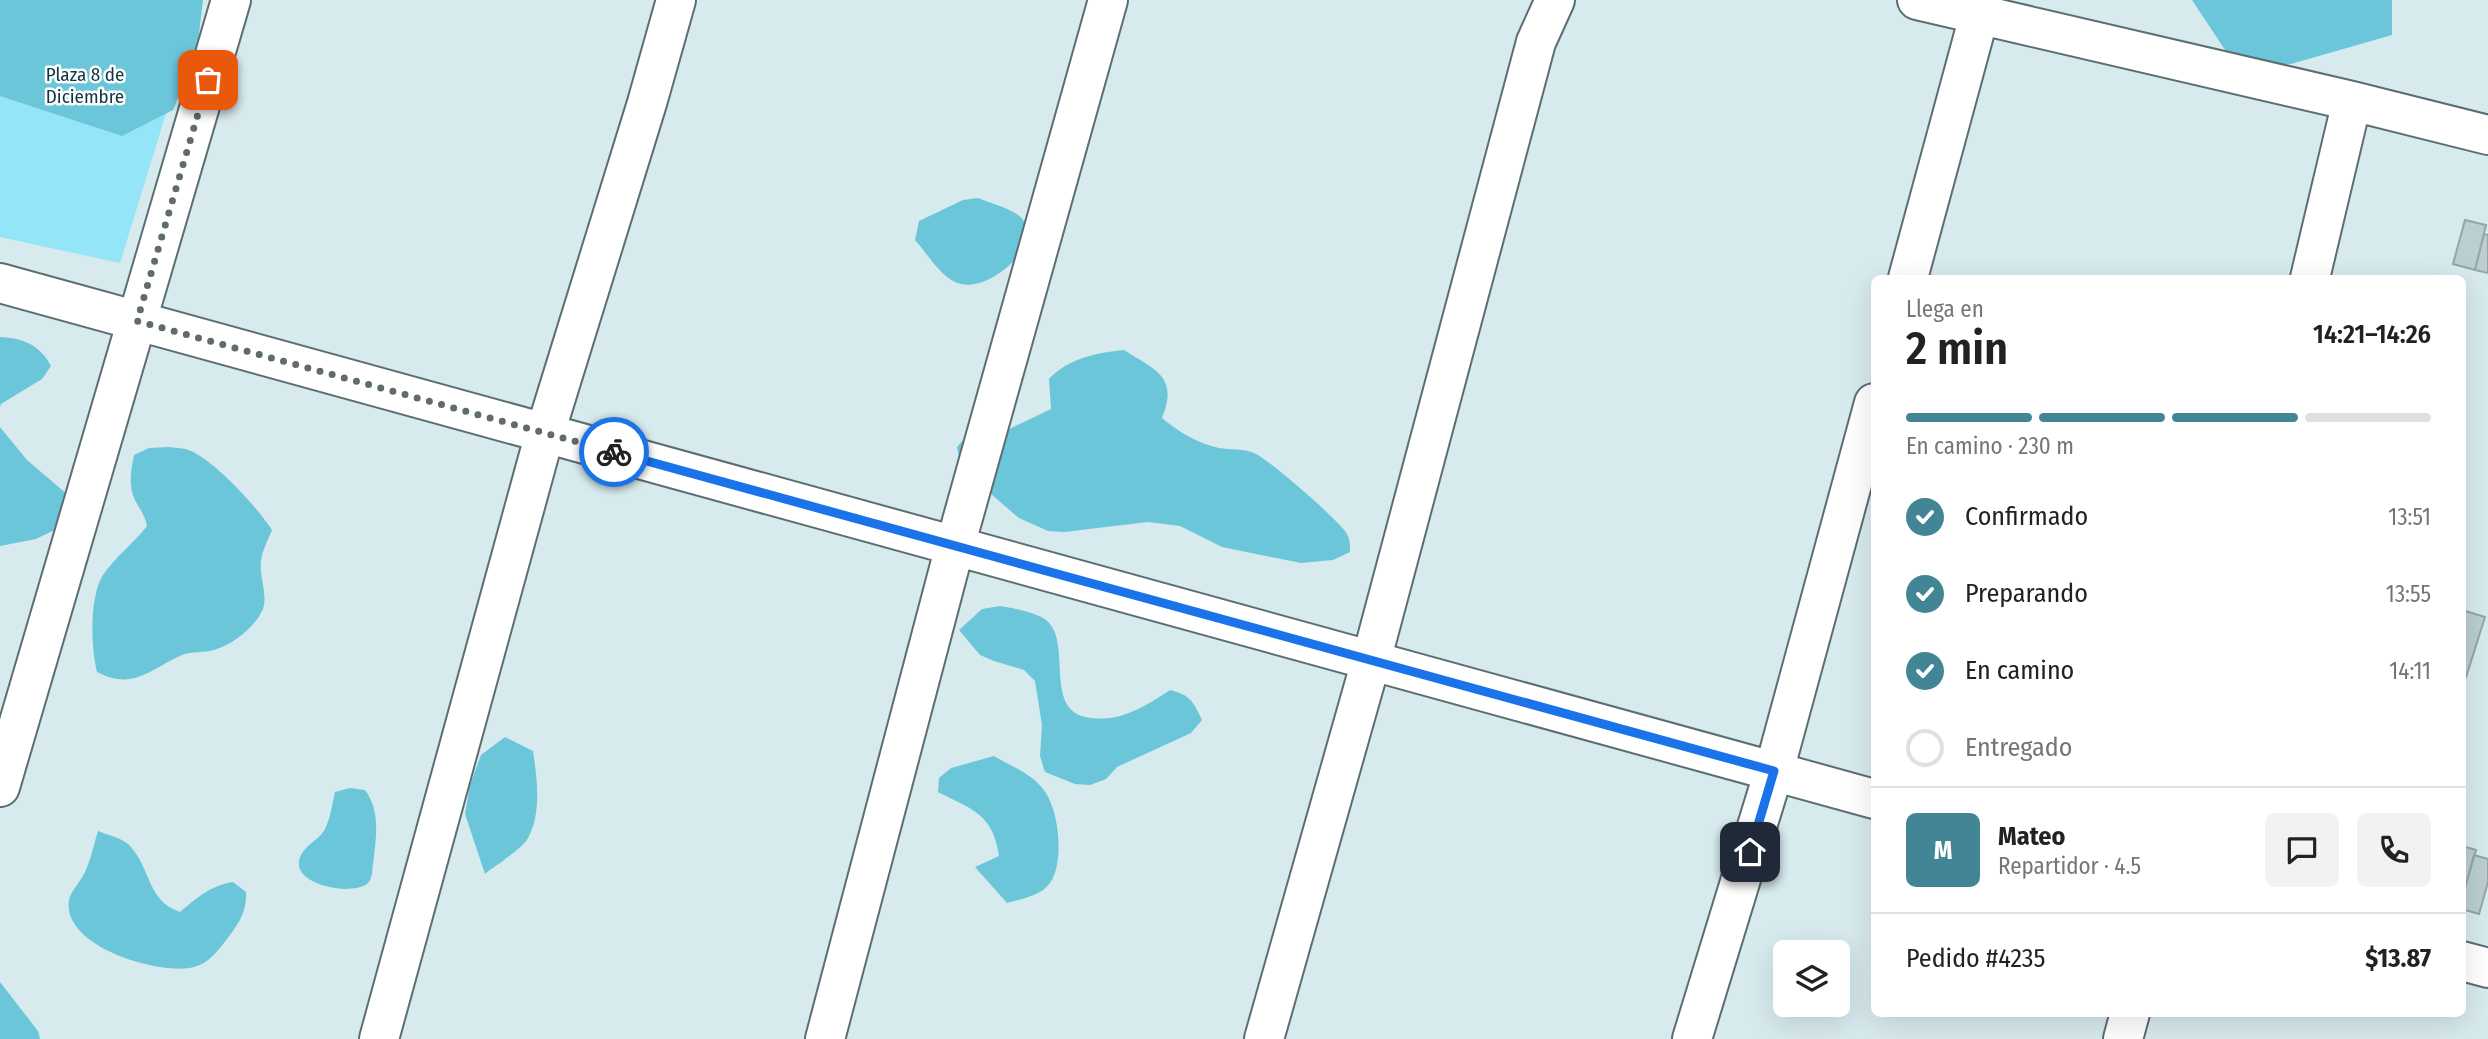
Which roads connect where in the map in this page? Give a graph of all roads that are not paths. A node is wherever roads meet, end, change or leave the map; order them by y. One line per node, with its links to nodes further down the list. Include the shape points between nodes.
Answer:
1 (231, 0): 12 (street)
2 (676, 0): 14 (street)
3 (1108, 0): 15 (street)
4 (1555, 0): 16 (street, via 1536,42)
5 (1917, 0): 6 (street)
6 (1979, 16): 7 (street); 9 (street)
7 (2352, 101): 8 (street); 10 (street)
8 (2488, 135)
9 (1909, 275)
10 (2311, 275)
11 (0, 283): 12 (street)
12 (137, 321): 14 (street); 18 (street)
13 (1871, 414): 17 (street)
14 (545, 433): 15 (street); 23 (street)
15 (955, 546): 16 (street); 24 (street)
16 (1371, 661): 17 (street); 25 (street)
17 (1774, 771): 19 (street); 26 (street)
18 (0, 787)
19 (1871, 798)
20 (2466, 962): 21 (street)
21 (2488, 968)
22 (2129, 1017): 27 (street)
23 (379, 1039)
24 (824, 1039)
25 (1264, 1039)
26 (1692, 1039)
27 (2123, 1039)

